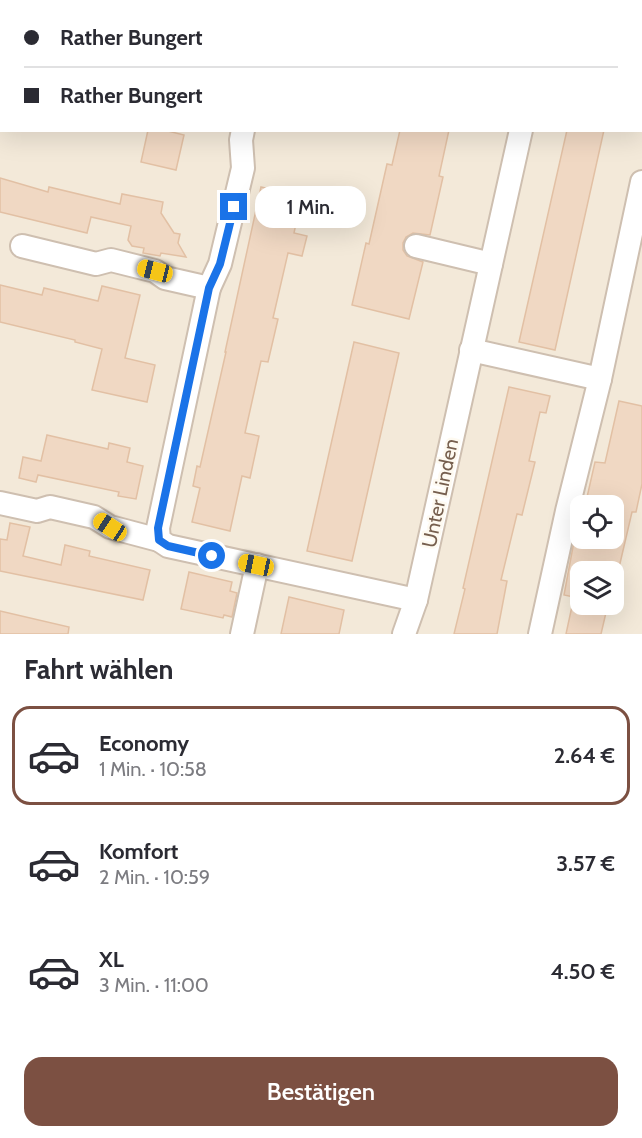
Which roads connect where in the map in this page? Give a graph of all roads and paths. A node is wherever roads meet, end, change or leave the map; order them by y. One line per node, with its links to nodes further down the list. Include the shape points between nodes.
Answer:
1 (243, 132): 7 (street, via 243,168 220,264)
2 (521, 132): 6 (street, Unter Linden)
3 (642, 182): 9 (street)
4 (22, 246): 7 (street, via 96,264 111,260)
5 (416, 246): 6 (street)
6 (491, 264): 8 (street, Unter Linden)
7 (209, 288): 11 (street, via 158,528)
8 (471, 350): 9 (street); 13 (street, Unter Linden)
9 (600, 379): 16 (street)
10 (0, 503): 11 (street, via 37,512 50,507 94,517 110,527)
11 (159, 540): 12 (street, via 168,546)
12 (256, 565): 13 (street); 14 (street)
13 (416, 600): 15 (street, Unter Linden)
14 (242, 634)
15 (404, 634)
16 (540, 634)

